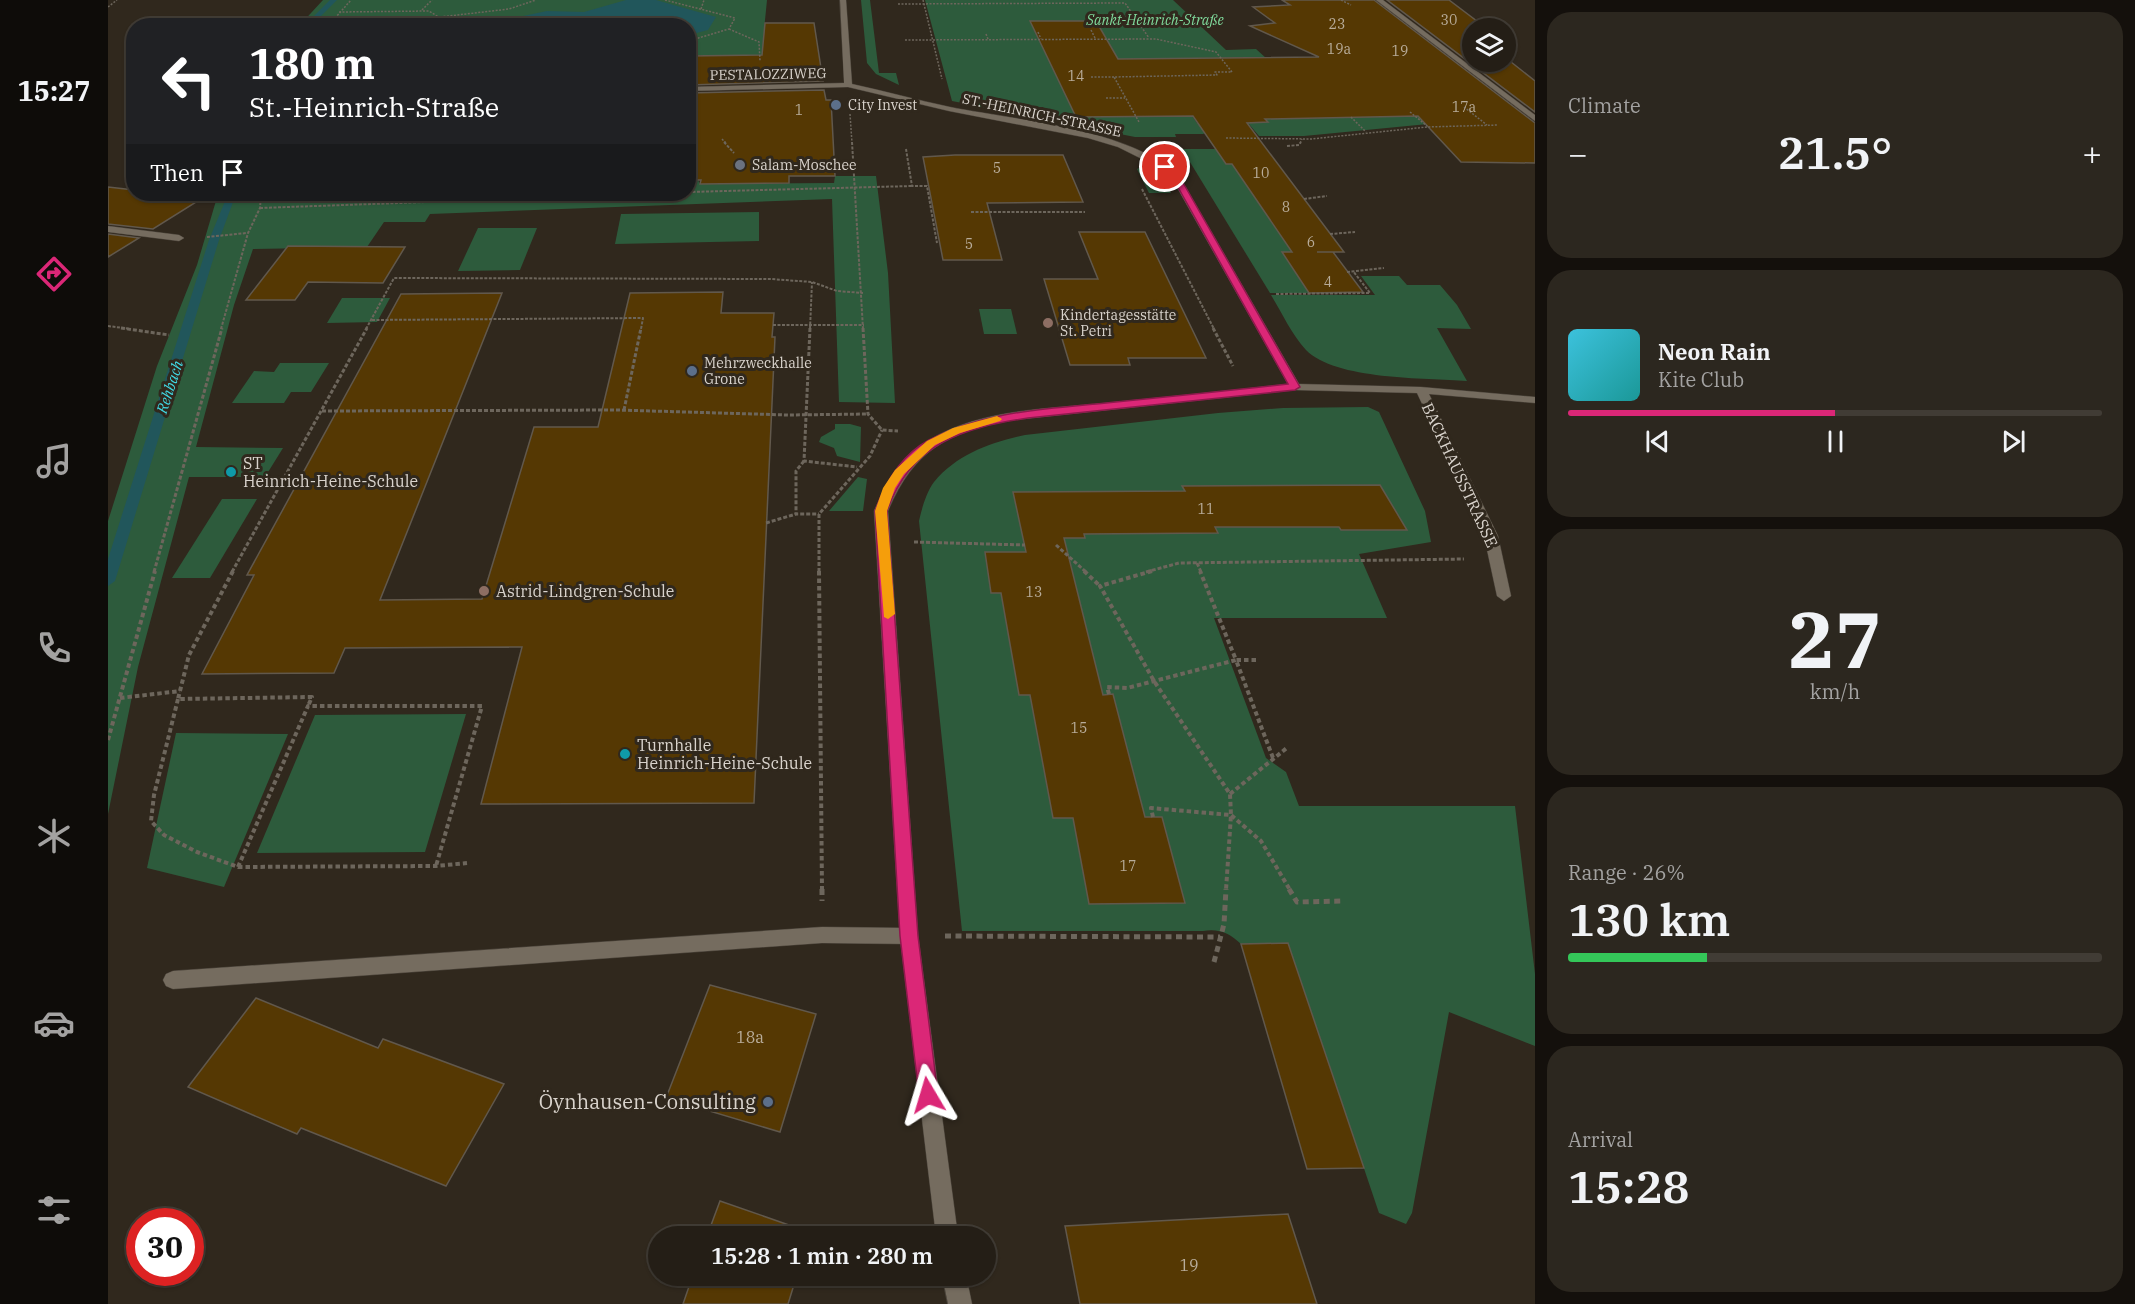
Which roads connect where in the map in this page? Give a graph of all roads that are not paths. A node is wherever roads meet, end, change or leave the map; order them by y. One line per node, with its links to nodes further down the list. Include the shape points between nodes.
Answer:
1 (843, 0): 3 (street)
2 (1379, 0): 5 (street)
3 (848, 86): 4 (street, PESTALOZZIWEG); 8 (street, ST.-HEINRICH-STRASSE, via 1089,136 1121,145 1165,167 1178,181)
4 (696, 89)
5 (1535, 119)
6 (108, 229): 7 (street)
7 (179, 238)
8 (1295, 387): 9 (street, BACKHAUSSTRASSE); 12 (street, BACKHAUSSTRASSE, via 974,424 931,443 899,472 881,511)
9 (1421, 390): 10 (street, BACKHAUSSTRASSE); 11 (street, BACKHAUSSTRASSE, via 1491,536)
10 (1535, 400)
11 (1504, 596)
12 (909, 936): 13 (street, via 822,934); 14 (street, BACKHAUSSTRASSE)
13 (173, 980)
14 (946, 1226)
15 (956, 1286): 16 (street)
16 (960, 1304)

